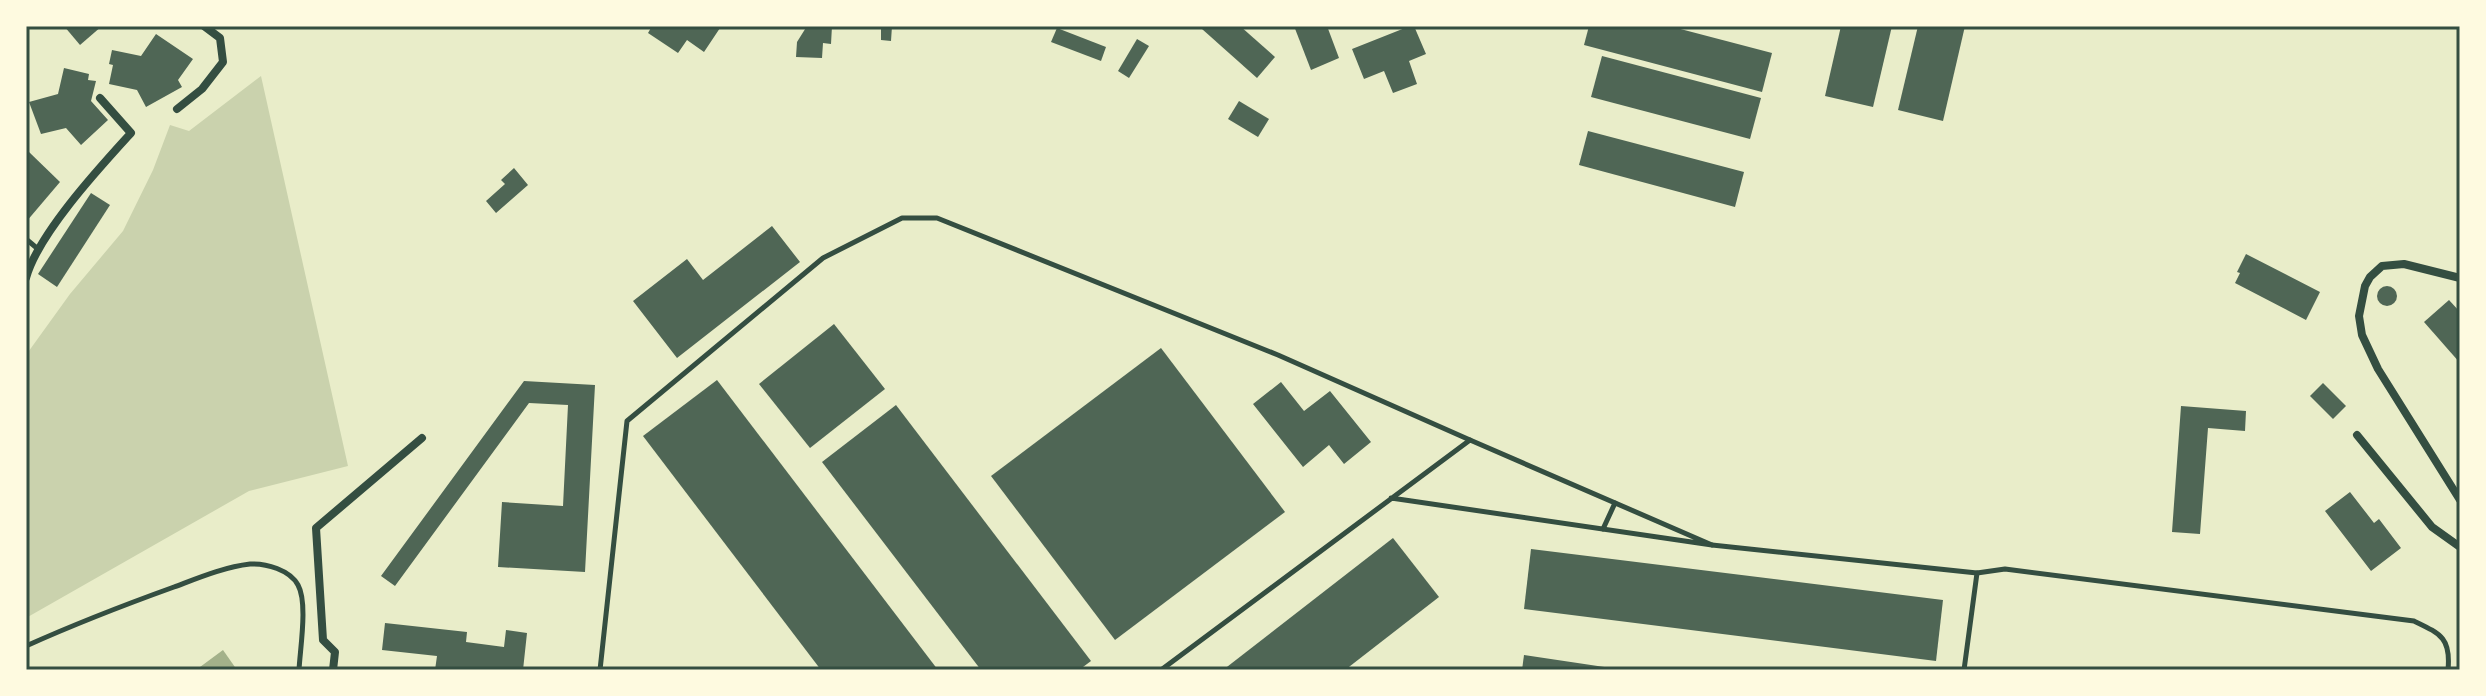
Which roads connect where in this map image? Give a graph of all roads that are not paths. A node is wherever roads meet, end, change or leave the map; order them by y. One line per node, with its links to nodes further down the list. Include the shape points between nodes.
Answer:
1 (204, 26): 3 (street, via 220,38 223,62)
2 (100, 98): 5 (street, via 131,133)
3 (177, 109)
4 (26, 239): 5 (lane)
5 (38, 249): 6 (street)
6 (26, 278)
7 (2460, 278): 12 (street, via 2404,264 2382,266 2365,286 2359,316 2378,369)
8 (2357, 435): 16 (street, via 2432,527)
9 (422, 438): 20 (street, via 316,528 323,640 335,652)
10 (1470, 440): 11 (lane); 13 (lane); 21 (lane, via 1278,355 937,218 902,218 823,258 627,421)
11 (1391, 498): 14 (lane); 22 (lane)
12 (2460, 500)
13 (1615, 503): 14 (lane); 15 (lane)
14 (1603, 529): 15 (lane)
15 (1712, 545): 17 (lane)
16 (2460, 547)
17 (1977, 573): 23 (lane); 24 (lane, via 2005,569 2414,621 2446,641)
18 (26, 646): 19 (lane, via 220,570 252,564 279,569 300,588)
19 (299, 670)
20 (333, 670)
21 (600, 670)
22 (1161, 670)
23 (1964, 670)
24 (2448, 670)

